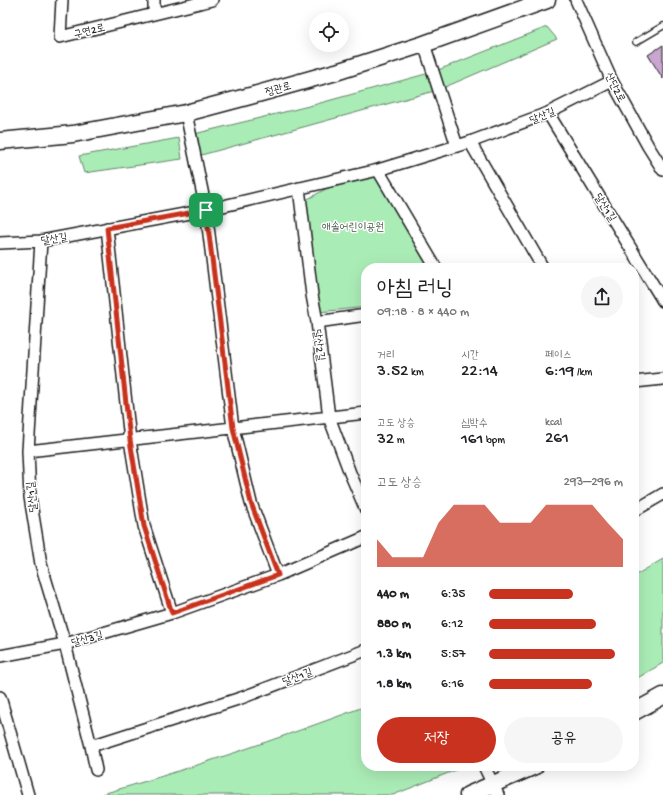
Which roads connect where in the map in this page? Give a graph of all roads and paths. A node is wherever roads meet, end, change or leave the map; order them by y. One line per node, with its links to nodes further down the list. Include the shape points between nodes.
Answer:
1 (62, 0): 6 (street, 구연2로, via 60,37)
2 (154, 0): 6 (street)
3 (212, 0): 6 (street, 구연2로)
4 (546, 0): 9 (street, 정관로)
5 (576, 0): 10 (street, 산단2로)
6 (154, 14)
7 (663, 26): 8 (lane)
8 (636, 42)
9 (424, 44): 11 (street, 정관로, via 329,74); 15 (street)
10 (612, 81): 12 (street, 달산길); 17 (street, 산단2로)
11 (186, 113): 13 (street, 정관로, via 73,134); 19 (street)
12 (548, 114): 14 (street, 달산길); 25 (street, 달산1길)
13 (0, 141)
14 (470, 142): 15 (street, 달산길); 24 (street)
15 (457, 146): 16 (street, 달산길)
16 (378, 170): 18 (street, 달산길); 23 (street)
17 (663, 170)
18 (299, 188): 19 (street, 달산길); 27 (street)
19 (206, 210): 20 (street, 달산길); 34 (street)
20 (107, 228): 21 (street, 달산길); 35 (street)
21 (41, 241): 22 (street, 달산길); 36 (street, 달산1길)
22 (0, 243)
23 (433, 263)
24 (541, 263)
25 (663, 301)
26 (361, 316): 27 (street, 달산2길)
27 (317, 322): 33 (street, 달산2길)
28 (663, 379): 29 (street)
29 (648, 381): 30 (street); 31 (street)
30 (639, 382)
31 (639, 386)
32 (361, 414): 33 (street)
33 (329, 417): 34 (street); 38 (street, 달산2길)
34 (233, 428): 35 (street); 41 (street, via 251,503)
35 (130, 440): 36 (street); 42 (street, via 144,526)
36 (28, 451): 43 (street, 달산1길, via 30,496 41,564)
37 (663, 494): 39 (street)
38 (361, 498)
39 (639, 508)
40 (361, 539): 41 (street, 달산3길)
41 (278, 575): 42 (street, 달산3길)
42 (172, 613): 43 (street, 달산3길)
43 (65, 644): 45 (street, 달산3길); 49 (street, 달산1길)
44 (361, 652): 49 (street, 달산1길, via 240,698)
45 (0, 656)
46 (663, 696): 48 (street)
47 (0, 697): 54 (street)
48 (639, 709)
49 (91, 746): 50 (street, 달산1길)
50 (96, 770)
51 (486, 771): 53 (street)
52 (527, 771): 53 (street)
53 (495, 790): 55 (street)
54 (28, 795)
55 (468, 795)

